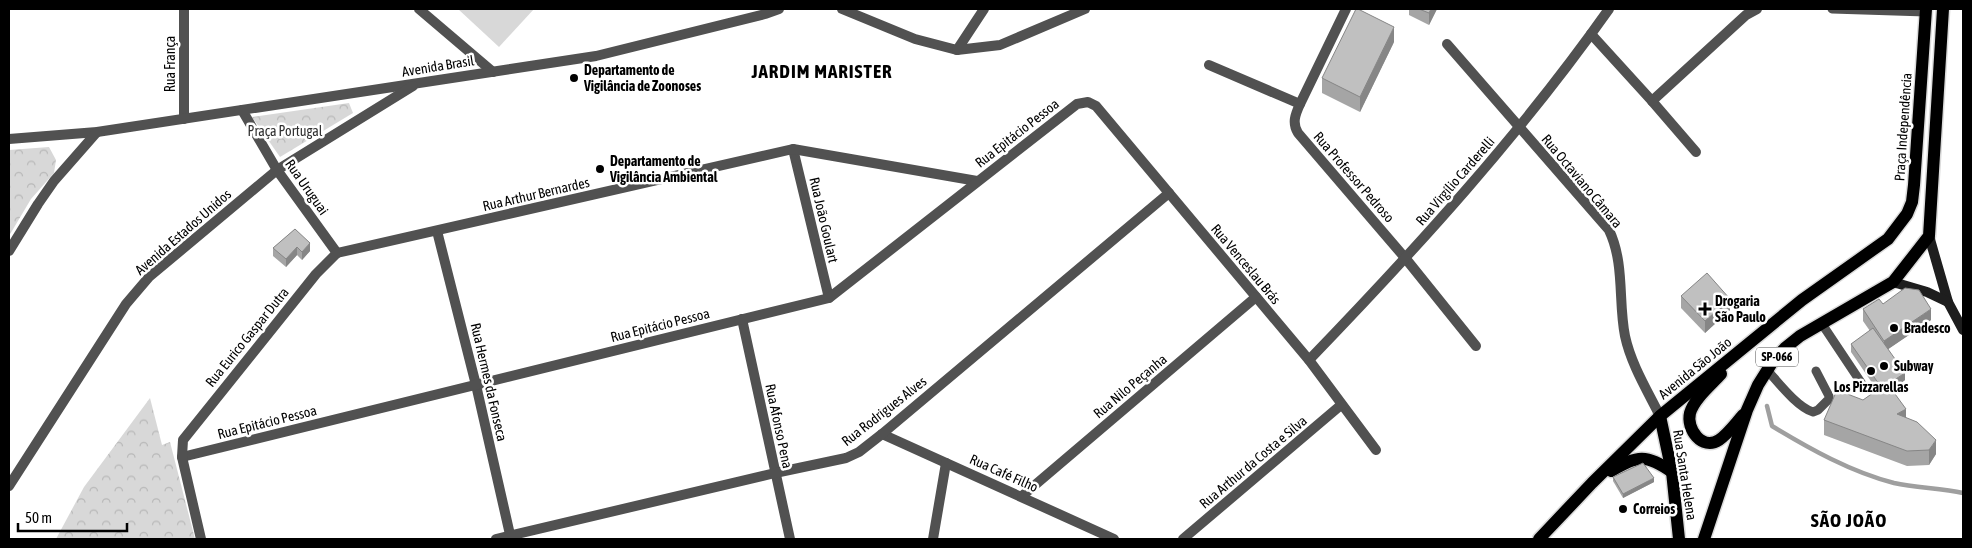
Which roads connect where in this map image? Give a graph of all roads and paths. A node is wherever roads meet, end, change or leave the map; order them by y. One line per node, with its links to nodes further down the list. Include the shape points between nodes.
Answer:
1 (184, 9): 23 (street, Rua França)
2 (419, 9): 17 (street)
3 (779, 9): 17 (street, Avenida Brasil, via 596,56)
4 (842, 9): 15 (street, via 915,39)
5 (984, 9): 15 (street)
6 (1085, 9): 15 (street, via 1000,45)
7 (1346, 9): 21 (street, Rua Professor Pedroso)
8 (1609, 9): 13 (street, Rua Virgílio Carderelli)
9 (1758, 9): 19 (street, via 1746,15)
10 (1832, 9): 12 (lane)
11 (1943, 9): 33 (main road)
12 (1926, 10): 34 (main road, Praça Independência / SP-066, via 1912,202 1908,214)
13 (1591, 34): 19 (street); 24 (street, Rua Virgílio Carderelli)
14 (1448, 44): 24 (street, Rua Octaviano Câmara)
15 (957, 50)
16 (1210, 64): 21 (street)
17 (493, 72): 18 (street, Avenida Brasil)
18 (418, 83): 22 (street, Avenida Brasil); 29 (street, Avenida Estados Unidos)
19 (1652, 100): 28 (street)
20 (1088, 102): 30 (street, Rua Epitácio Pessoa, via 1077,104); 31 (street, Rua Venceslau Brás, via 1096,106)
21 (1300, 104): 37 (street, Rua Professor Pedroso, via 1294,118 1298,133)
22 (242, 110): 23 (street, Avenida Brasil); 29 (street, Rua Uruguai)
23 (184, 119): 25 (street, Avenida Brasil)
24 (1520, 128): 37 (street, Rua Virgílio Carderelli); 55 (street, Rua Octaviano Câmara, via 1609,230 1618,257 1628,348)
25 (97, 132): 26 (street, Avenida Brasil); 35 (street, via 54,181)
26 (9, 139)
27 (793, 149): 30 (street, Rua Arthur Bernardes); 32 (street, Rua Arthur Bernardes); 40 (street, Rua João Goulart)
28 (1696, 152)
29 (277, 170): 36 (street, Rua Uruguai); 63 (street, Avenida Estados Unidos, via 149,277 126,304)
30 (977, 181): 40 (street, Rua Epitácio Pessoa)
31 (1169, 194): 39 (street, Rua Venceslau Brás); 56 (street, Rua Rodrigues Alves)
32 (438, 231): 36 (street, Rua Arthur Bernardes); 52 (street, Rua Hermes da Fonseca)
33 (1929, 236): 38 (main road, SP-066); 41 (main road)
34 (1888, 240): 46 (main road, Avenida São João / SP-066, via 1802,300)
35 (9, 251)
36 (337, 253): 58 (street, Rua Eurico Gaspar Dutra, via 316,274 183,440)
37 (1406, 259): 47 (street, Rua Professor Pedroso); 48 (street, Rua Virgílio Carderelli)
38 (1893, 282): 41 (main road, via 1928,292); 44 (main road, SP-066)
39 (1256, 297): 48 (street, Rua Venceslau Brás); 64 (street, Rua Nilo Peçanha)
40 (829, 298): 43 (street, Rua Epitácio Pessoa)
41 (1948, 302): 42 (main road)
42 (1960, 315): 45 (main road)
43 (742, 319): 52 (street, Rua Epitácio Pessoa); 61 (street, Rua Afonso Pena)
44 (1822, 324): 49 (main road, SP-066, via 1785,348); 51 (lane)
45 (1963, 330)
46 (1748, 344): 54 (main road, via 1696,402 1691,412 1690,428 1702,442 1718,441); 55 (main road, Avenida São João / SP-066)
47 (1476, 346)
48 (1309, 360): 53 (street, Rua Venceslau Brás)
49 (1767, 370): 50 (lane, via 1813,412 1829,399); 54 (main road, SP-066)
50 (1816, 371)
51 (1862, 384)
52 (476, 385): 58 (street, Rua Epitácio Pessoa); 65 (street, Rua Hermes da Fonseca)
53 (1341, 405): 57 (street, Rua Venceslau Brás); 71 (street, Rua Arthur da Costa e Silva)
54 (1747, 410): 74 (main road, SP-066)
55 (1660, 416): 60 (main road, Rua Santa Helena); 62 (main road, Avenida São João / SP-066)
56 (882, 434): 59 (street, Rua Café Filho); 61 (street, Rua Rodrigues Alves, via 846,458)
57 (1376, 450)
58 (182, 457): 66 (street)
59 (946, 462): 64 (street, Rua Café Filho); 69 (street)
60 (1672, 472): 62 (main road, via 1657,462 1642,458 1625,463); 73 (main road, Rua Santa Helena)
61 (775, 473): 65 (street, Rua Rodrigues Alves); 68 (street, Rua Afonso Pena)
62 (1592, 483): 72 (main road, Avenida São João / SP-066)
63 (9, 486)
64 (1022, 496): 70 (street, Rua Café Filho)
65 (510, 537): 67 (street, Rua Rodrigues Alves)
66 (201, 539)
67 (496, 539)
68 (790, 539)
69 (933, 539)
70 (1114, 539)
71 (1183, 539)
72 (1539, 539)
73 (1679, 539)
74 (1704, 539)

